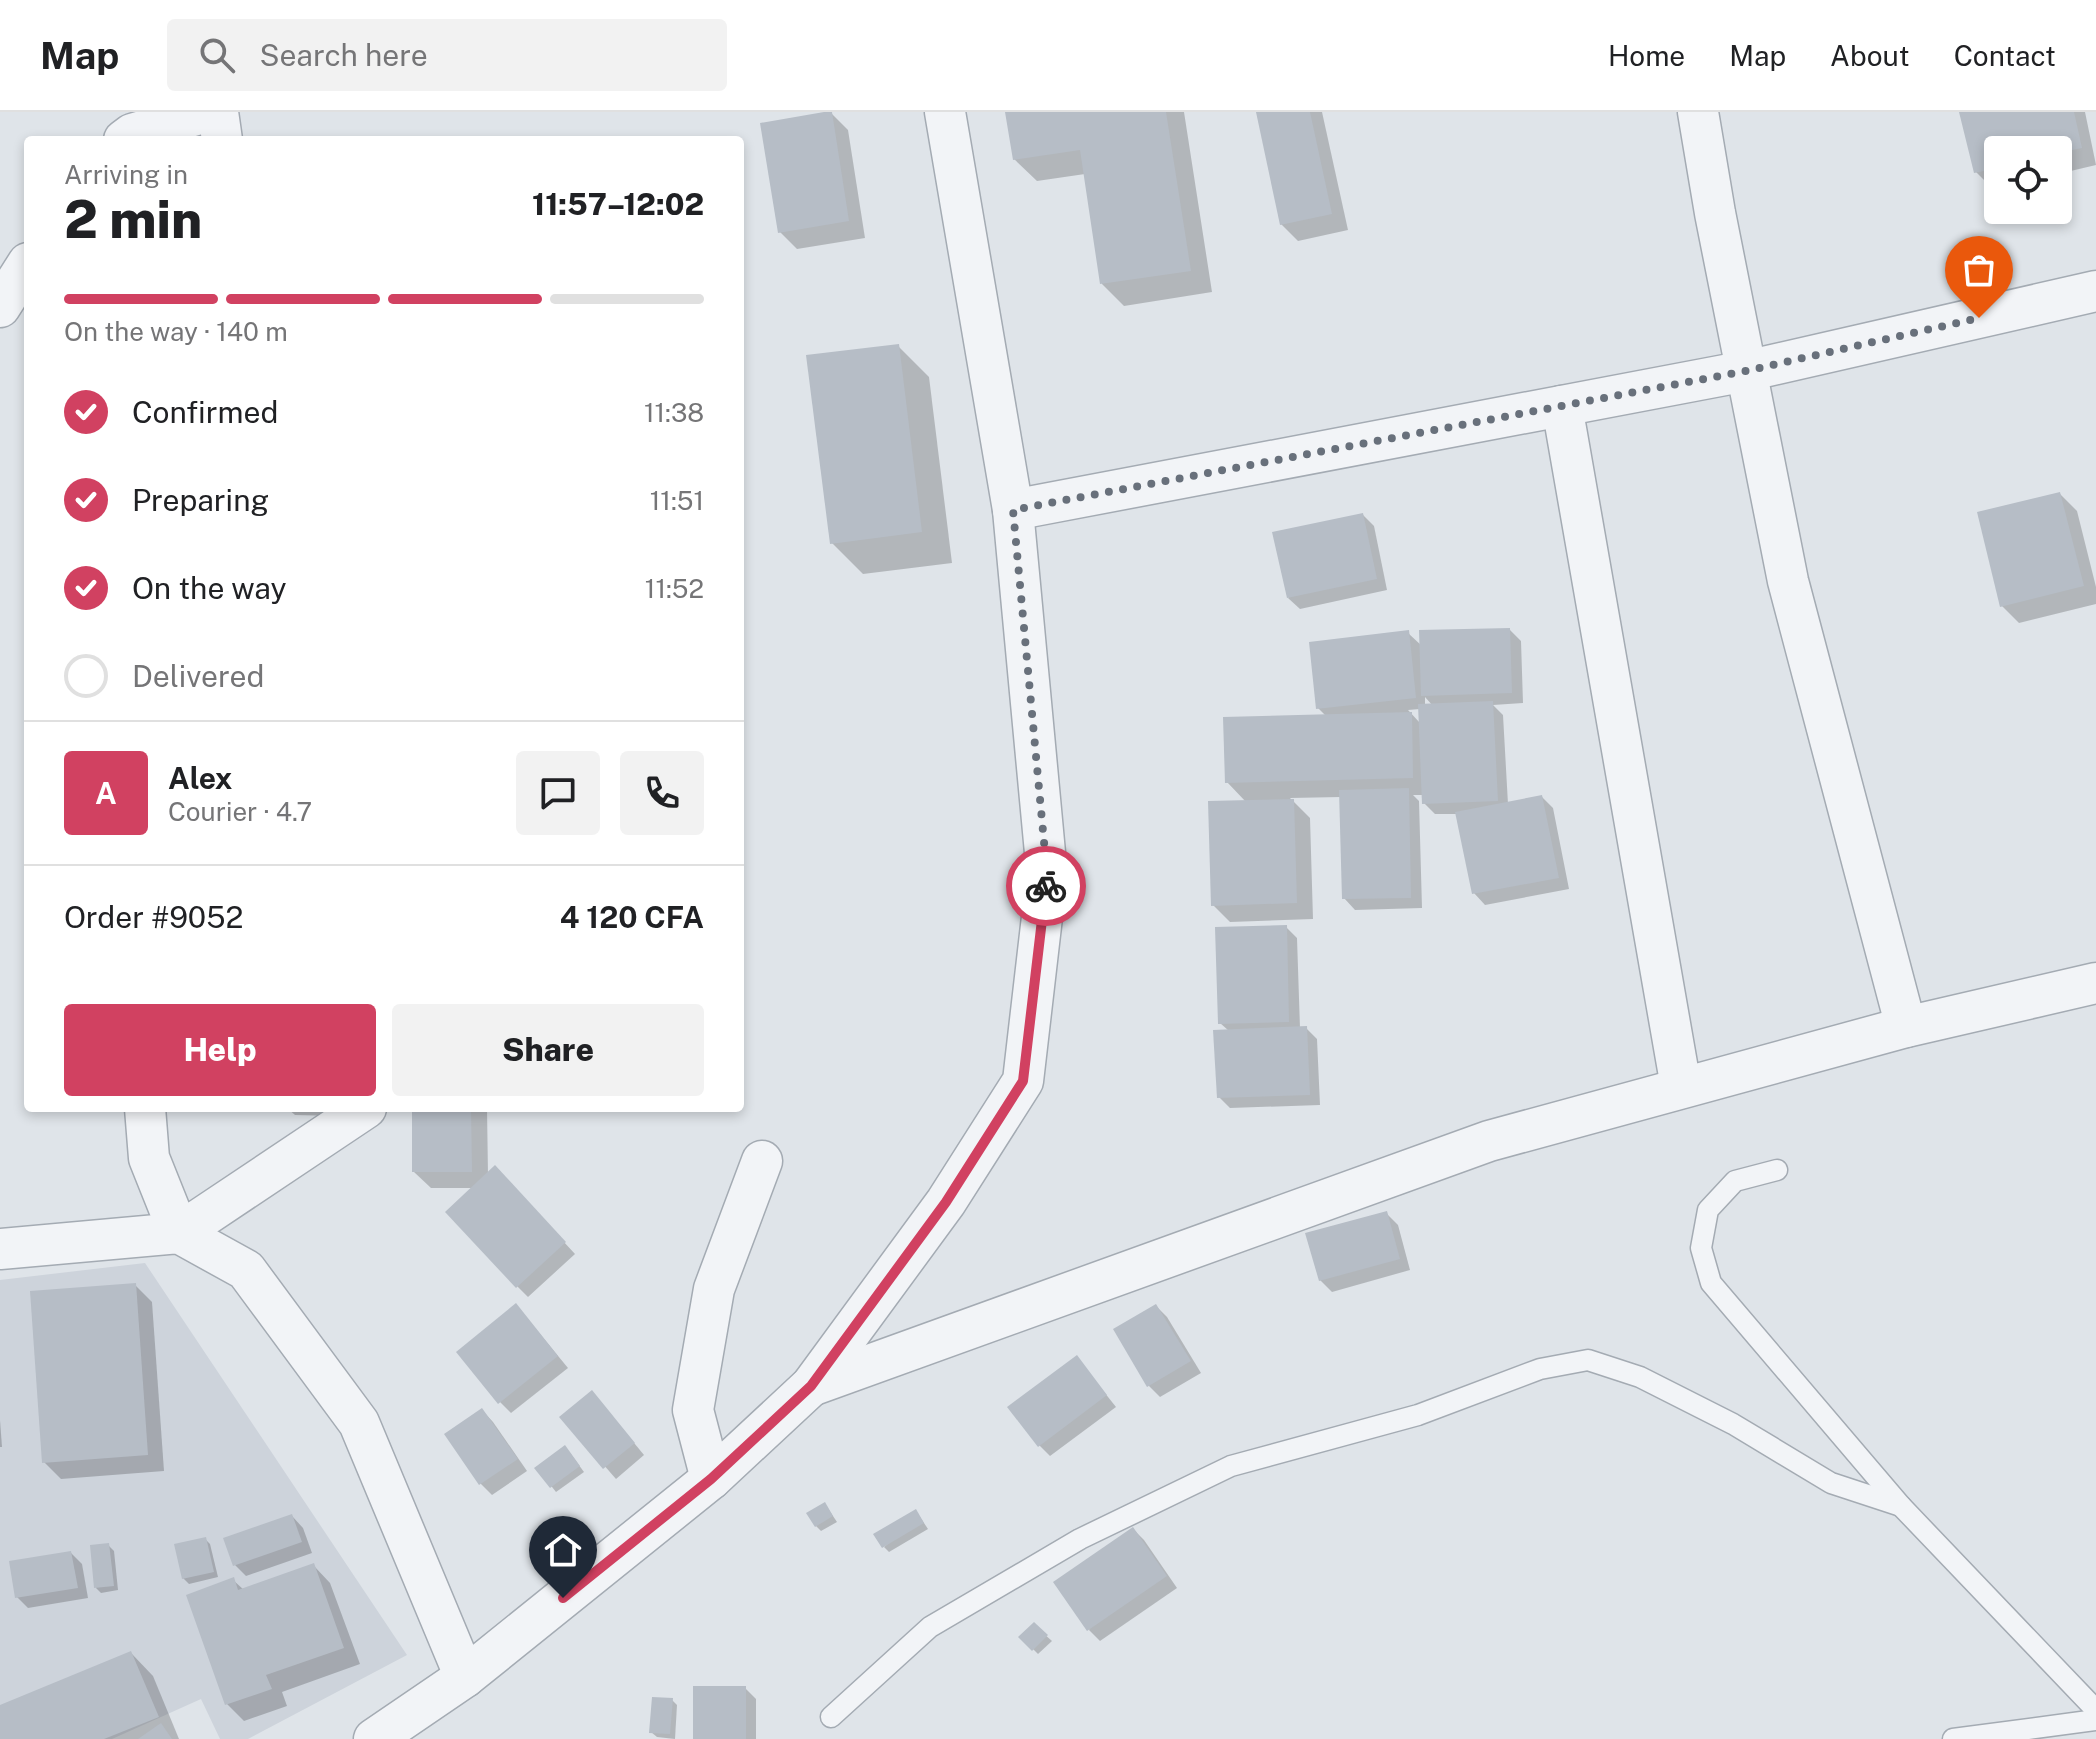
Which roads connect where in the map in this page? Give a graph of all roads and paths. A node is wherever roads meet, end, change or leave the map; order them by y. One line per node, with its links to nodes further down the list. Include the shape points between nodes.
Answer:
1 (206, 112): 5 (street)
2 (218, 112): 6 (street)
3 (945, 112): 12 (street)
4 (1698, 112): 10 (street)
5 (129, 136)
6 (221, 136)
7 (24, 269): 9 (street)
8 (2096, 291): 10 (street)
9 (0, 307)
10 (1746, 371): 11 (street); 14 (street, via 1788,581)
11 (1562, 406): 12 (street); 15 (street)
12 (1013, 510): 22 (street, via 1047,874 1023,1081 946,1202)
13 (2096, 983): 14 (street)
14 (1906, 1027): 15 (street)
15 (1681, 1087): 22 (street, via 1489,1141)
16 (145, 1112): 20 (street, via 149,1158)
17 (360, 1112): 20 (street)
18 (762, 1161): 23 (street, via 714,1289 693,1410)
19 (1777, 1170): 24 (lane, via 1735,1181 1708,1210 1701,1248 1711,1283)
20 (179, 1233): 21 (street); 25 (street, via 246,1270 359,1423)
21 (0, 1249)
22 (811, 1386): 23 (street)
23 (711, 1479): 25 (street)
24 (1901, 1506): 26 (lane); 27 (lane, via 1831,1483 1733,1424 1640,1377 1588,1360 1552,1367 1418,1415 1231,1466 1176,1492 1080,1539 930,1627)
25 (465, 1677): 29 (street)
26 (2096, 1710)
27 (831, 1717)
28 (2096, 1720): 30 (lane)
29 (374, 1739)
30 (1953, 1739)

